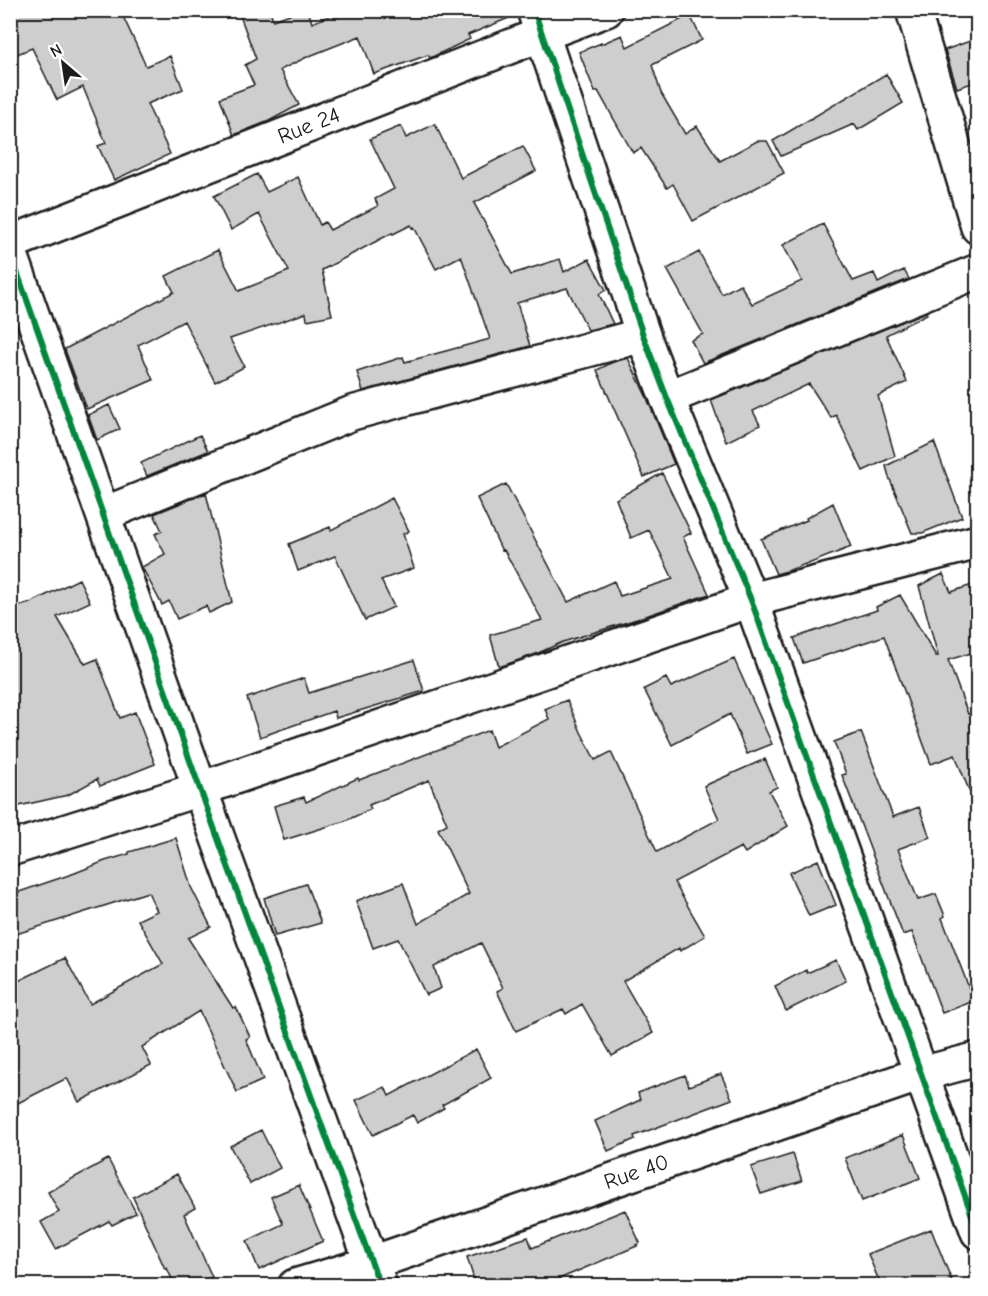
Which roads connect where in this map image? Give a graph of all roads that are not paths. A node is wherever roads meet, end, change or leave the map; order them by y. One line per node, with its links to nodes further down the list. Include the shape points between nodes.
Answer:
1 (606, 10): 3 (street, Rue 24)
2 (913, 10): 4 (street)
3 (538, 22): 5 (street, Rue 24); 8 (street)
4 (978, 227)
5 (10, 243)
6 (10, 252): 10 (street)
7 (978, 271): 9 (street)
8 (643, 335): 9 (street); 10 (street, via 352,413)
9 (667, 398): 12 (street)
10 (104, 514): 13 (street)
11 (978, 542): 12 (street)
12 (751, 600): 13 (street); 16 (street)
13 (200, 789): 14 (street); 18 (street)
14 (10, 849)
15 (978, 1059): 16 (street, Rue 40)
16 (921, 1074): 17 (street); 18 (street, Rue 40)
17 (978, 1232)
18 (376, 1274): 19 (street, Rue 40)
19 (295, 1286)

